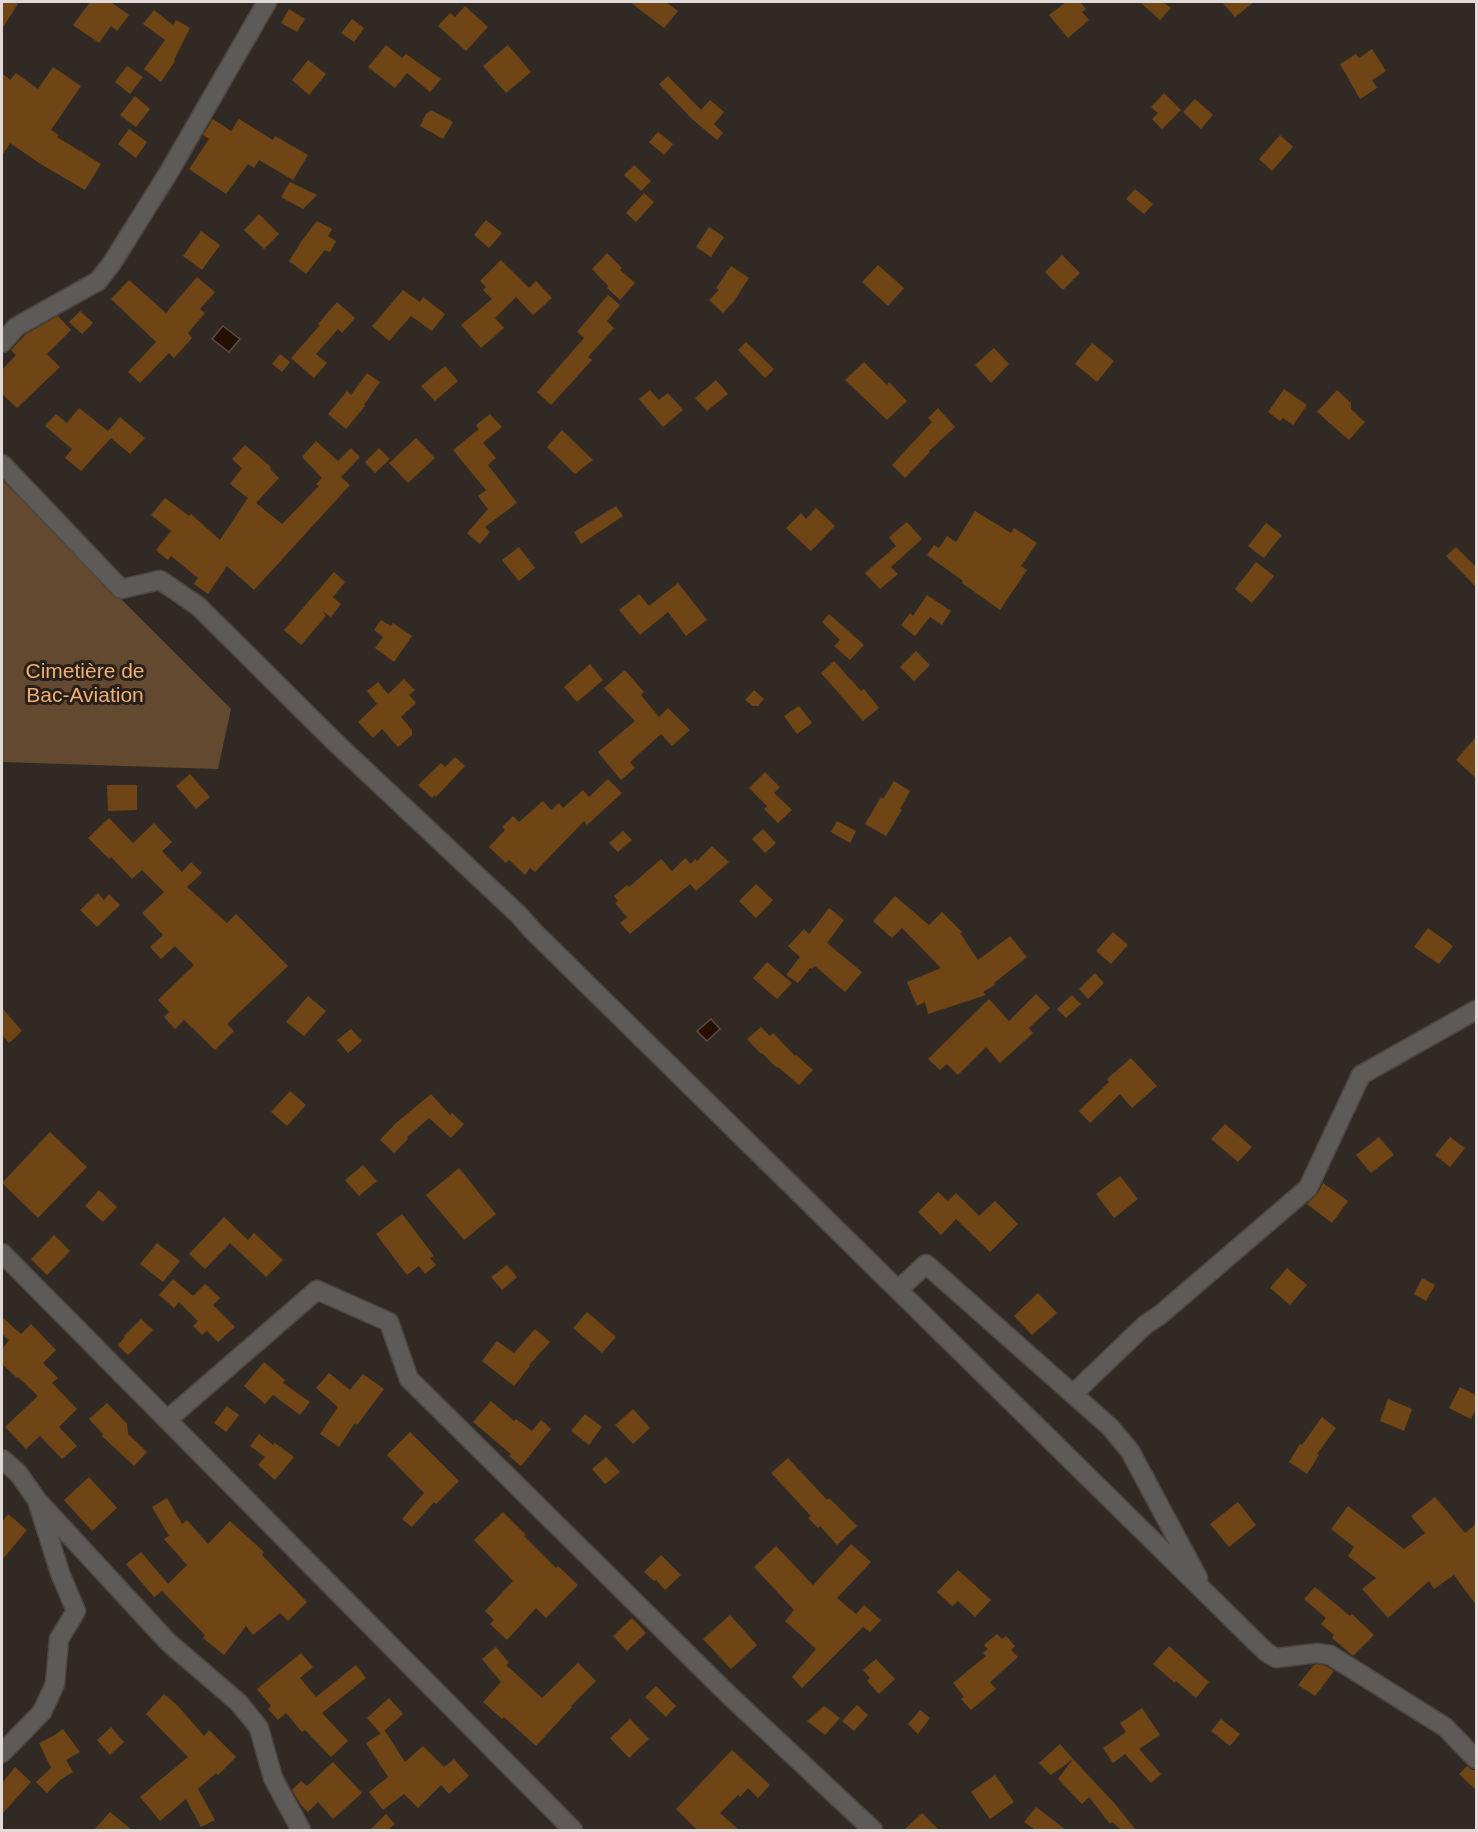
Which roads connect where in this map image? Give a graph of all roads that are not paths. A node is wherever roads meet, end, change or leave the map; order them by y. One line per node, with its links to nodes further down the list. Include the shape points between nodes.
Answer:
1 (267, 2): 2 (street, via 112,263 98,281 16,327)
2 (2, 343)
3 (2, 464): 6 (street, via 121,589 160,580 198,606 337,744 519,915)
4 (1476, 1010): 7 (street, via 1361,1075 1308,1188 1145,1325)
5 (2, 1253): 8 (street)
6 (898, 1290): 7 (street, via 926,1264); 11 (street)
7 (1074, 1393): 11 (street, via 1130,1451)
8 (167, 1420): 15 (street); 16 (street, via 317,1290 389,1322 409,1379 732,1698)
9 (2, 1459): 10 (street, via 18,1473)
10 (37, 1500): 12 (street, via 76,1611 59,1639 55,1684 42,1712); 14 (street, via 168,1642 239,1703 259,1728 273,1778)
11 (1206, 1594): 13 (street, via 1266,1652 1276,1658 1330,1655 1445,1727)
12 (2, 1753)
13 (1476, 1759)
14 (301, 1830)
15 (573, 1830)
16 (873, 1830)

